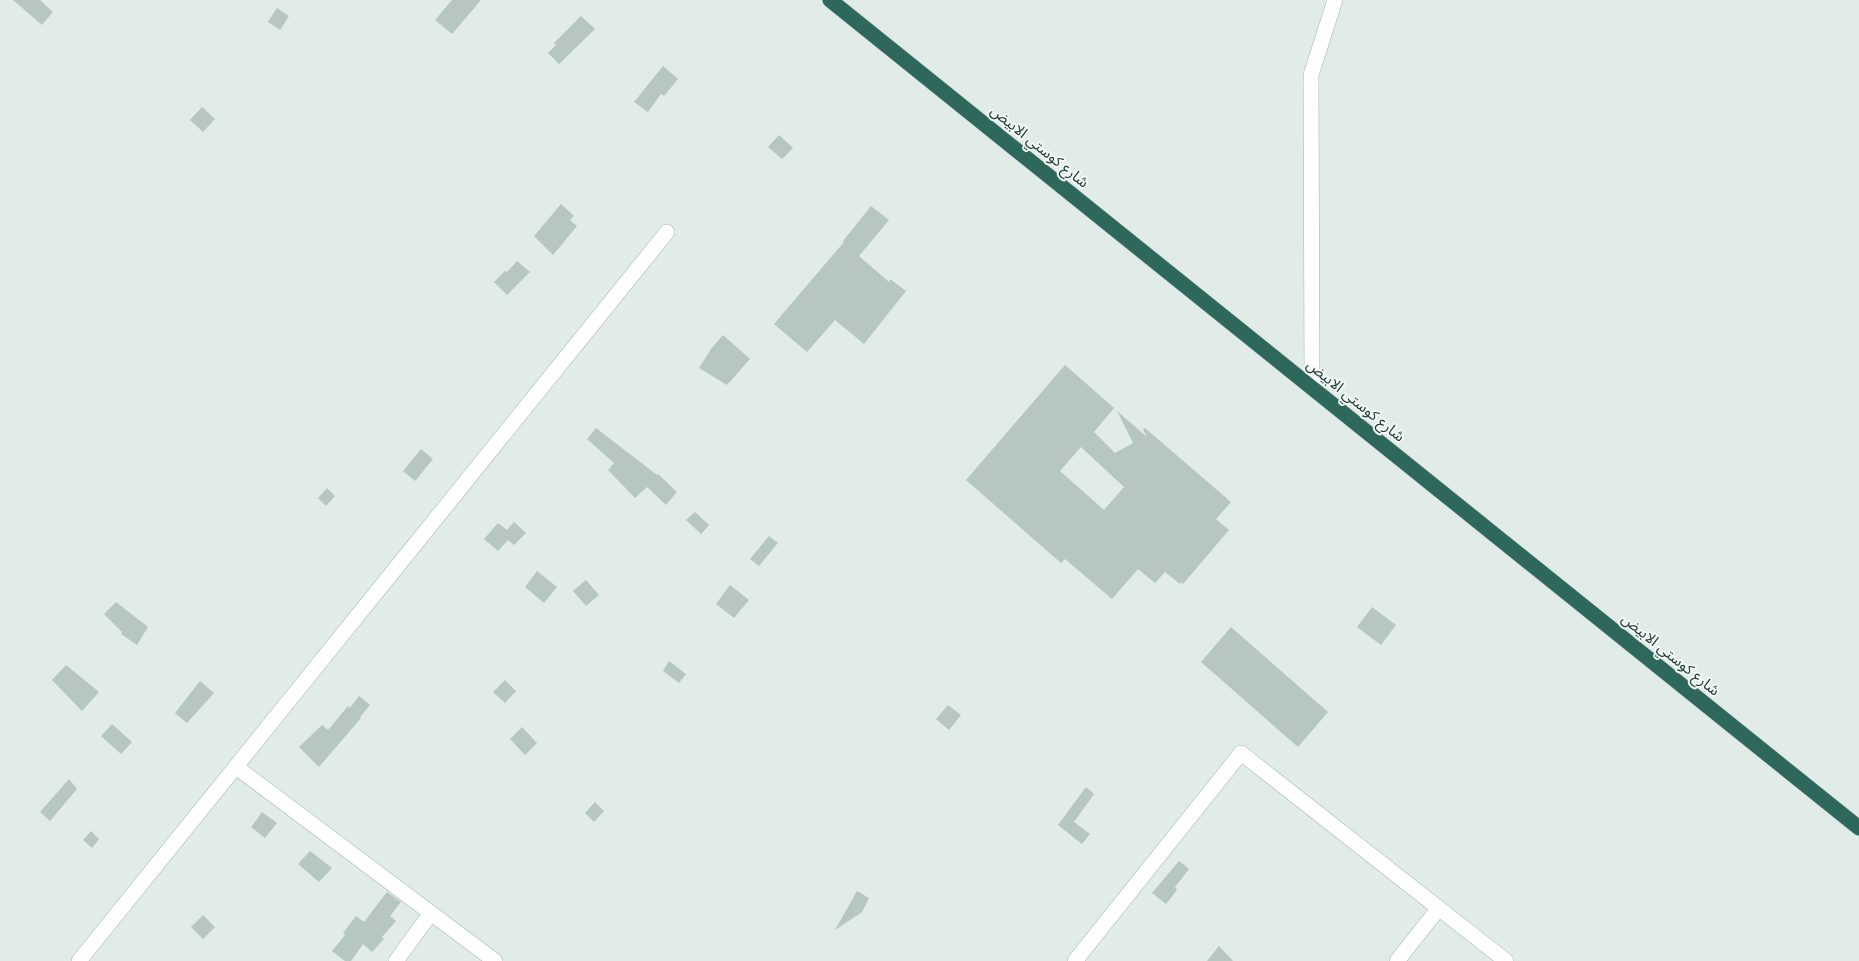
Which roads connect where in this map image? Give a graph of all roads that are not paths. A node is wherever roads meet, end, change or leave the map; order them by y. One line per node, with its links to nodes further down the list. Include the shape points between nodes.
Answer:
1 (830, 0): 4 (highway, شارع كوستي الابيض)
2 (1335, 0): 4 (street, via 1311,75)
3 (667, 232): 5 (street)
4 (1312, 388): 6 (highway, شارع كوستي الابيض)
5 (236, 767): 8 (street); 9 (street)
6 (1859, 828)
7 (1439, 908): 12 (street, via 1241,752); 13 (street); 14 (street)
8 (431, 913): 10 (street); 11 (street)
9 (79, 961)
10 (396, 961)
11 (495, 961)
12 (1074, 961)
13 (1397, 961)
14 (1506, 961)

